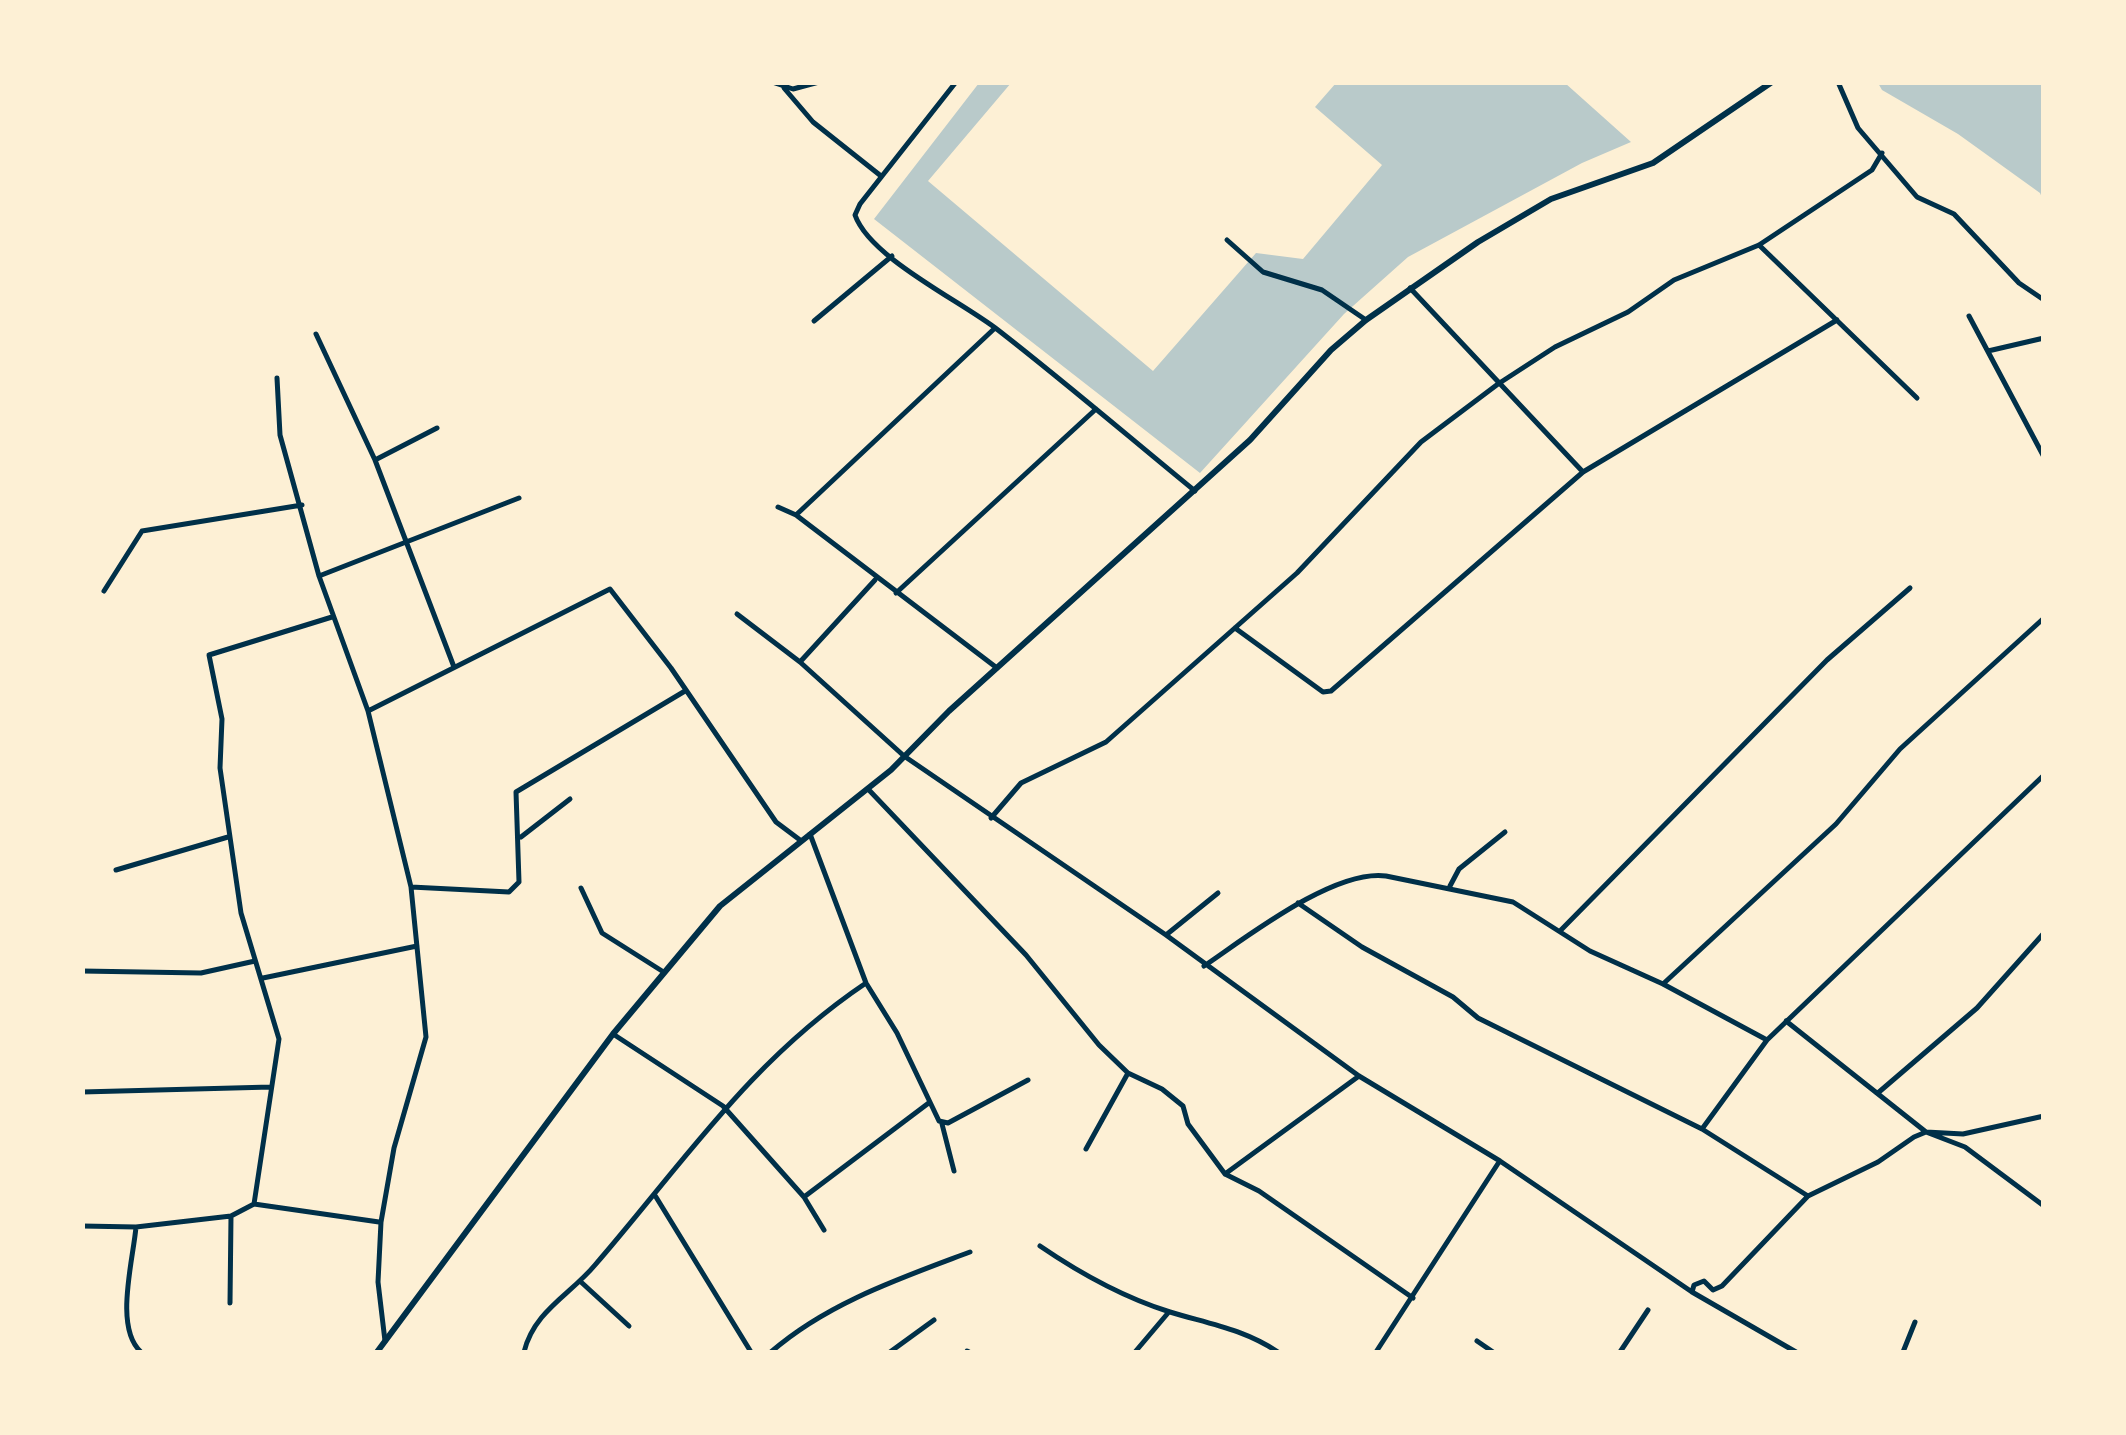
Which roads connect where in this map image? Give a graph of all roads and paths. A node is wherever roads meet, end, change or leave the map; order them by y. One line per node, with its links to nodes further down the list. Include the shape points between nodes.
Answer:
1 (772, 82): 6 (street)
2 (819, 82): 6 (street)
3 (956, 82): 8 (street)
4 (1772, 82): 12 (street, via 1653,162 1551,199)
5 (1838, 82): 7 (street, via 1851,116)
6 (784, 88): 8 (street, via 812,122)
7 (1882, 153): 10 (street, via 1872,170); 13 (street, via 1917,197 1954,214 2019,284)
8 (882, 177): 11 (street, via 855,214)
9 (1226, 240): 15 (street, via 1263,272 1322,290)
10 (1758, 245): 16 (street); 23 (street, via 1674,280)
11 (892, 256): 17 (street); 18 (street)
12 (1410, 288): 15 (street); 23 (street)
13 (2044, 300)
14 (1969, 316): 21 (street)
15 (1366, 320): 30 (street)
16 (1837, 320): 24 (street); 29 (street)
17 (814, 322)
18 (995, 328): 25 (street); 34 (street)
19 (316, 334): 28 (street)
20 (2044, 338): 21 (street)
21 (1987, 352): 27 (street)
22 (277, 378): 32 (street, via 276,420)
23 (1498, 384): 29 (street); 44 (street, via 1422,442 1297,574)
24 (1917, 398)
25 (1096, 409): 30 (street); 40 (street)
26 (436, 428): 28 (street)
27 (2044, 456)
28 (375, 460): 35 (street)
29 (1582, 472): 44 (street, via 1331,692)
30 (1195, 491): 47 (street)
31 (519, 498): 35 (street)
32 (302, 505): 36 (street); 39 (street, via 142,530)
33 (778, 507): 34 (street)
34 (796, 515): 37 (street)
35 (406, 542): 36 (street); 46 (street)
36 (318, 576): 42 (street)
37 (875, 580): 40 (street); 45 (street)
38 (1910, 588): 66 (street, via 1828,660)
39 (104, 591)
40 (896, 593): 47 (street)
41 (737, 614): 45 (street)
42 (332, 617): 49 (street); 57 (street, via 209,655 222,719)
43 (2044, 618): 76 (street, via 1900,749 1836,824)
44 (1235, 628): 54 (street, via 1106,742 1021,783)
45 (800, 662): 50 (street)
46 (454, 667): 48 (street, via 610,589); 49 (street)
47 (997, 668): 50 (street)
48 (684, 692): 58 (street, via 522,786 513,801); 59 (street, via 776,822)
49 (368, 711): 62 (street)
50 (904, 756): 52 (street); 54 (street)
51 (2044, 775): 77 (street)
52 (866, 786): 56 (street); 80 (street)
53 (570, 799): 58 (street)
54 (992, 818): 68 (street)
55 (1505, 832): 61 (street, via 1459,869)
56 (810, 833): 59 (street); 75 (street)
57 (229, 836): 60 (street); 70 (street)
58 (520, 838): 62 (street, via 518,882 509,892)
59 (800, 840): 73 (street, via 720,906)
60 (116, 870)
61 (1450, 886): 65 (street, via 1371,874); 66 (street, via 1513,902)
62 (411, 887): 69 (street)
63 (581, 888): 73 (street, via 602,933)
64 (1218, 893): 68 (street)
65 (1298, 903): 71 (street); 90 (street, via 1478,1018)
66 (1560, 930): 76 (street, via 1590,952)
67 (2044, 933): 85 (street, via 1977,1008)
68 (1166, 936): 71 (street)
69 (417, 946): 74 (street); 102 (street, via 426,1047 394,1148)
70 (255, 961): 72 (street, via 201,973); 74 (street)
71 (1204, 966): 81 (street)
72 (82, 971)
73 (662, 972): 78 (street)
74 (262, 978): 83 (street, via 279,1039)
75 (866, 983): 86 (street); 87 (street, via 806,1024)
76 (1663, 984): 79 (street)
77 (1786, 1020): 79 (street); 85 (street)
78 (613, 1034): 87 (street); 117 (street)
79 (1767, 1040): 90 (street)
80 (1128, 1073): 92 (street); 95 (street, via 1183,1106 1188,1124)
81 (1359, 1076): 93 (street); 95 (street)
82 (1028, 1080): 89 (street)
83 (271, 1088): 84 (street); 99 (street)
84 (82, 1092)
85 (1879, 1092): 91 (street)
86 (930, 1102): 89 (street); 98 (street)
87 (723, 1106): 97 (street); 98 (street)
88 (2044, 1116): 91 (street, via 1963,1134)
89 (942, 1124): 94 (street)
90 (1702, 1129): 96 (street)
91 (1926, 1132): 96 (street); 100 (street, via 1965,1148)
92 (1086, 1149)
93 (1500, 1161): 109 (street); 110 (street)
94 (954, 1171)
95 (1224, 1174): 110 (street)
96 (1808, 1196): 109 (street, via 1722,1286 1714,1290 1704,1281)
97 (656, 1197): 108 (street); 122 (street)
98 (804, 1197): 105 (street)
99 (254, 1204): 101 (street); 102 (street)
100 (2044, 1206)
101 (231, 1216): 104 (street); 111 (street)
102 (381, 1222): 117 (street, via 378,1282)
103 (82, 1226): 104 (street)
104 (136, 1227): 119 (street, via 128,1326)
105 (824, 1230)
106 (1040, 1246): 113 (street, via 1090,1280)
107 (970, 1252): 123 (street, via 879,1286)
108 (581, 1282): 116 (street); 121 (street, via 535,1323)
109 (1692, 1292): 130 (street)
110 (1413, 1298): 127 (street)
111 (230, 1304)
112 (1648, 1310): 129 (street)
113 (1169, 1311): 125 (street); 126 (street, via 1241,1330)
114 (934, 1320): 124 (street)
115 (1915, 1322): 131 (street)
116 (629, 1326)
117 (386, 1340): 120 (street)
118 (1478, 1341): 128 (street)
119 (141, 1352)
120 (377, 1352)
121 (524, 1352)
122 (751, 1352)
123 (772, 1352)
124 (890, 1352)
125 (1135, 1352)
126 (1278, 1352)
127 (1376, 1352)
128 (1493, 1352)
129 (1620, 1352)
130 (1796, 1352)
131 (1903, 1352)

